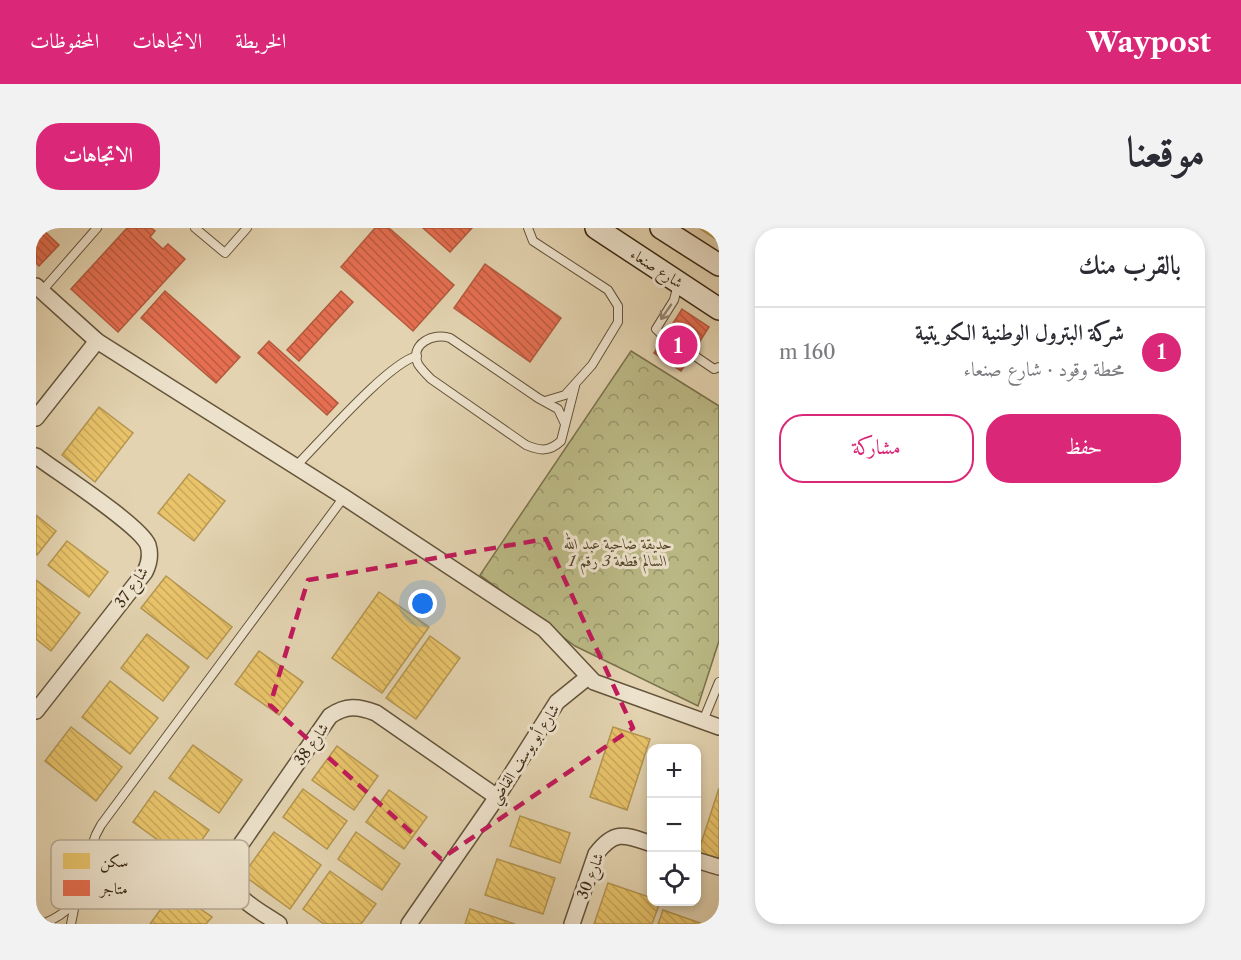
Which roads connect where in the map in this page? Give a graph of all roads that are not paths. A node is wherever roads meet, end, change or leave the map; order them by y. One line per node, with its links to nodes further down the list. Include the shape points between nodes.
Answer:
1 (97, 228): 9 (lane)
2 (195, 228): 3 (lane, via 225,253)
3 (247, 228)
4 (528, 228): 16 (lane, via 533,241 608,290 618,306 618,322)
5 (596, 228): 8 (main road, شارع صنعاء)
6 (665, 229): 7 (main road)
7 (719, 265)
8 (679, 282): 10 (main road, شارع صنعاء); 11 (lane, one-way to 11, via 674,300 656,328)
9 (39, 289): 12 (street)
10 (719, 309)
11 (664, 337)
12 (97, 340): 18 (street); 21 (street)
13 (692, 354): 15 (lane, via 714,369)
14 (417, 356): 17 (lane, via 425,341 440,334); 19 (lane, via 418,365 431,379 526,445 537,450 555,447 561,441); 21 (lane, via 407,358 386,374)
15 (719, 367)
16 (575, 386): 17 (lane, via 555,400); 19 (lane)
17 (545, 401): 19 (lane, via 558,409)
18 (36, 418)
19 (565, 424)
20 (36, 456): 25 (street, شارع 37, via 142,536 150,556 145,572)
21 (296, 466): 22 (street)
22 (344, 497): 23 (street, via 544,629); 29 (lane, via 101,825)
23 (588, 677): 26 (street); 28 (street, شارع أبو يوسف القاضي, via 557,702)
24 (719, 682): 26 (lane)
25 (36, 711)
26 (703, 721): 27 (street)
27 (719, 727)
28 (497, 797): 30 (street, شارع 38, via 376,713 363,708 341,709 330,716); 40 (street, شارع أبو يوسف القاضي)
29 (94, 840)
30 (244, 840)
31 (647, 843): 41 (street, شارع 30, via 619,836 603,845 596,854)
32 (701, 862): 33 (street)
33 (719, 867)
34 (249, 904): 39 (street)
35 (66, 909): 37 (lane)
36 (74, 909): 38 (lane)
37 (42, 924)
38 (71, 924)
39 (279, 924)
40 (409, 924)
41 (572, 924)

